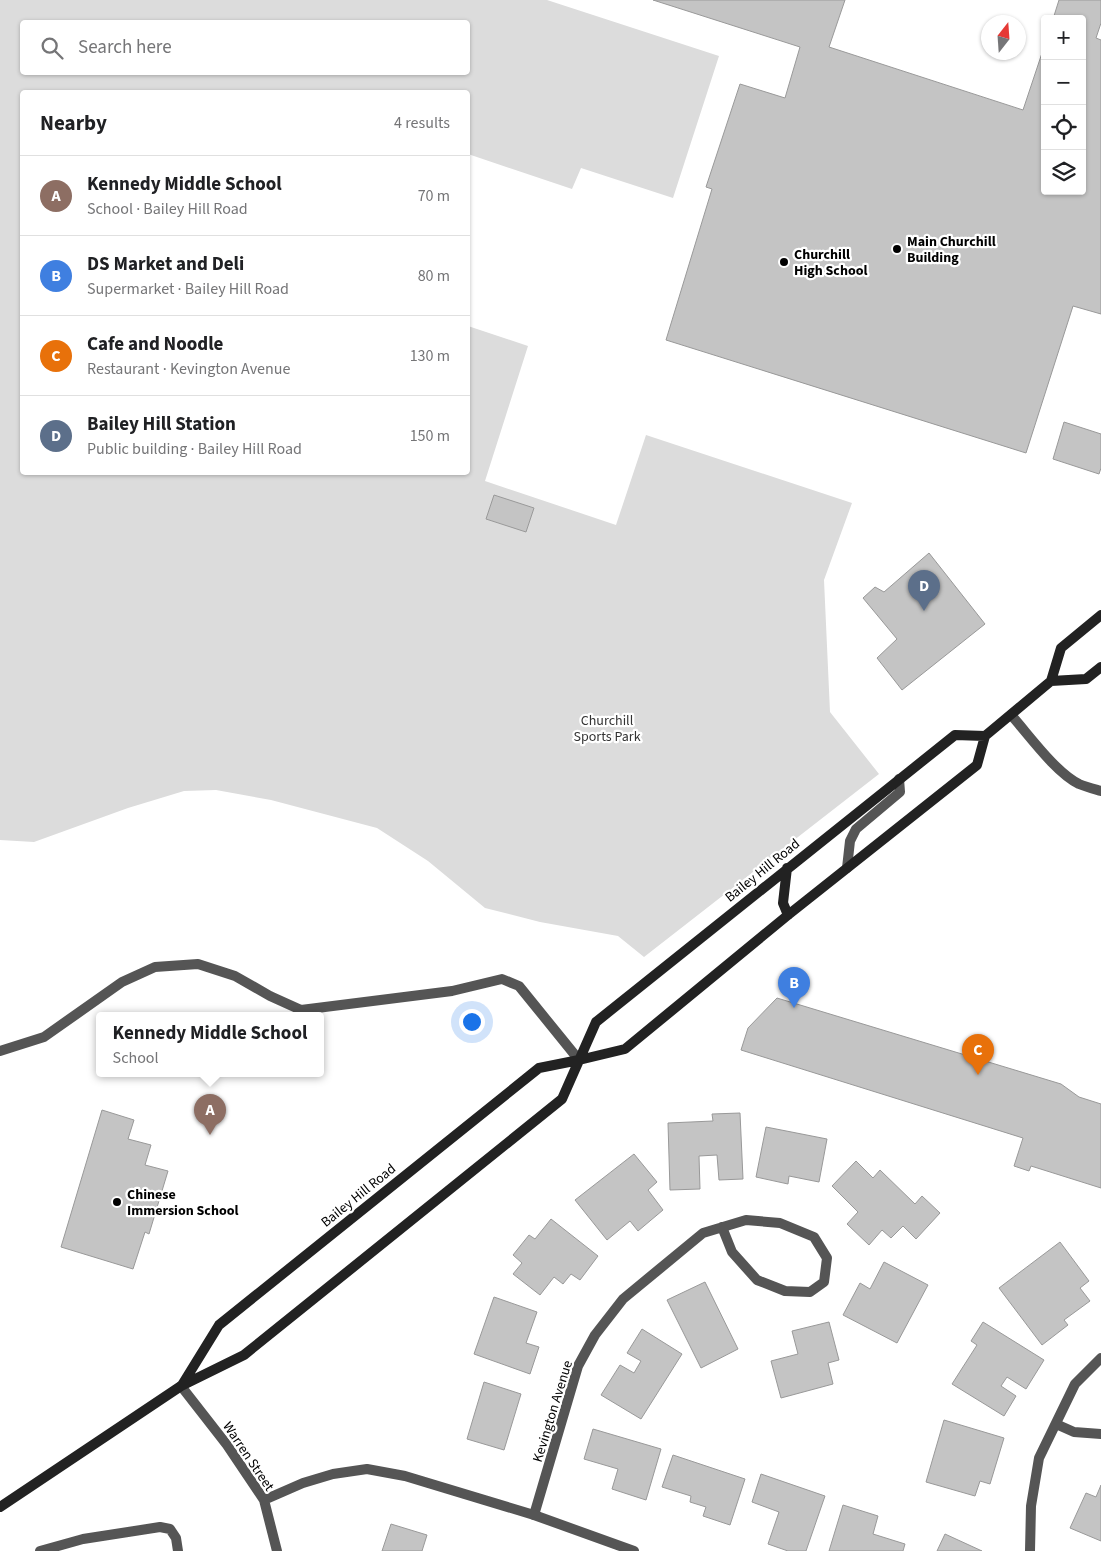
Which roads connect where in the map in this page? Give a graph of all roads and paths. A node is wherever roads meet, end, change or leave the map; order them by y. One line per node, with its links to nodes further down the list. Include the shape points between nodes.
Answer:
1 (1101, 615): 3 (main road, via 1061,648)
2 (1101, 667): 3 (main road, via 1086,679)
3 (1051, 681): 4 (main road)
4 (1011, 715): 5 (main road); 7 (street, via 1064,773 1078,784)
5 (985, 736): 6 (main road, Bailey Hill Road, via 955,735); 9 (main road, Bailey Hill Road, via 977,765)
6 (899, 779): 8 (main road, Bailey Hill Road); 9 (street, via 900,792 856,829 850,841)
7 (1101, 791)
8 (787, 868): 10 (main road, via 783,903); 12 (main road, Bailey Hill Road, via 596,1022)
9 (847, 868): 10 (main road, Bailey Hill Road)
10 (788, 916): 12 (main road, Bailey Hill Road, via 625,1048)
11 (0, 1051): 12 (street, via 44,1037 122,982 155,967 198,964 235,976 301,1010 452,990 502,979 519,986)
12 (579, 1060): 15 (main road, Bailey Hill Road, via 562,1099 244,1355); 15 (main road, Bailey Hill Road, via 539,1068 219,1325)
13 (722, 1227): 13 (street, Kevington Avenue, via 746,1220 780,1223 814,1237 827,1258 824,1282 810,1292 785,1291 758,1280 732,1252); 20 (street, Kevington Avenue, via 703,1233 623,1299 595,1334 578,1366)
14 (1101, 1358): 16 (street, via 1075,1384)
15 (181, 1386): 18 (street, Warren Street); 19 (main road, Bailey Hill Road)
16 (1056, 1424): 17 (street, via 1074,1432); 25 (street, via 1039,1458 1031,1506)
17 (1101, 1434)
18 (264, 1500): 20 (street, via 326,1476 367,1469 405,1476); 23 (street, Warren Street)
19 (0, 1507)
20 (534, 1515): 24 (street)
21 (40, 1551): 22 (street, via 83,1539 160,1527 170,1529 176,1538)
22 (178, 1551)
23 (277, 1551)
24 (634, 1551)
25 (1030, 1551)

